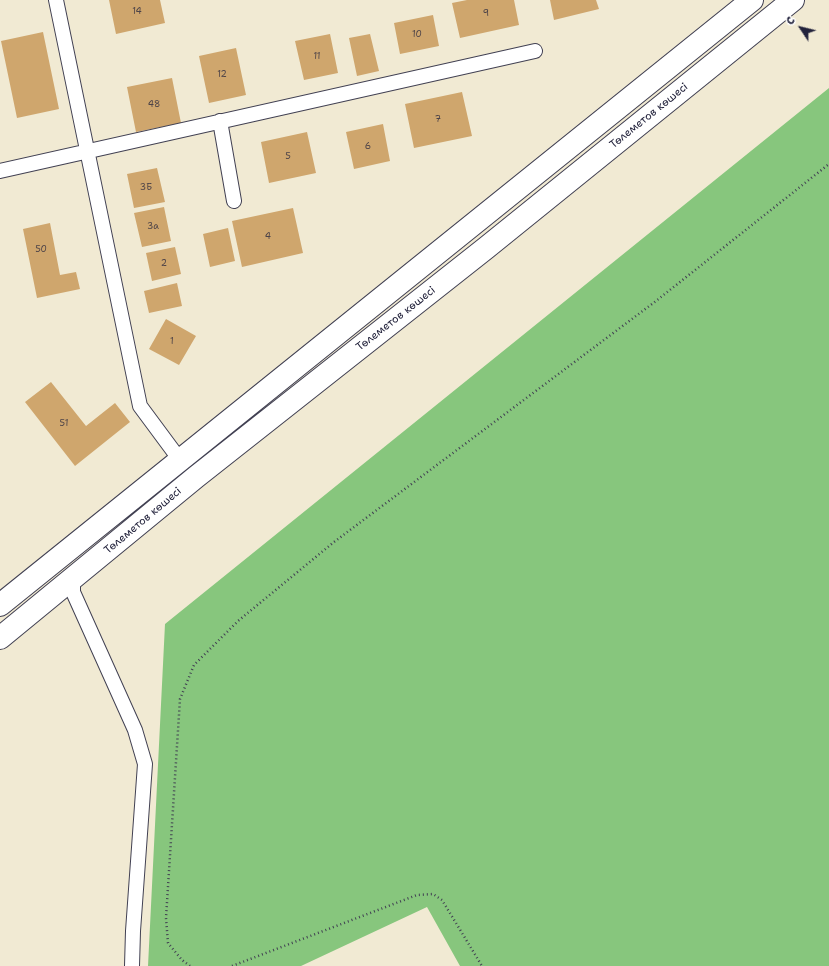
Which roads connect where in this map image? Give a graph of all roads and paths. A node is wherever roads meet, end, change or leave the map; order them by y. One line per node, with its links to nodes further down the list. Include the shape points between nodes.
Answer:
1 (56, 0): 6 (street)
2 (752, 0): 10 (main road)
3 (793, 0): 11 (main road, Төлеметов көшесі, via 480,253 196,477)
4 (535, 51): 5 (street)
5 (220, 121): 6 (street); 9 (street)
6 (88, 151): 8 (street); 10 (street, via 140,406)
7 (829, 164): 15 (path, via 656,301 334,542 238,621 194,665 180,699 166,918 168,942)
8 (0, 171)
9 (234, 201)
10 (180, 460): 12 (main road)
11 (73, 580): 13 (main road, Төлеметов көшесі); 14 (street, via 73,592 135,730 145,764)
12 (0, 604)
13 (0, 638)
14 (132, 966)
15 (190, 966)
16 (232, 966): 17 (path, via 417,895 432,894 442,900)
17 (482, 966)

